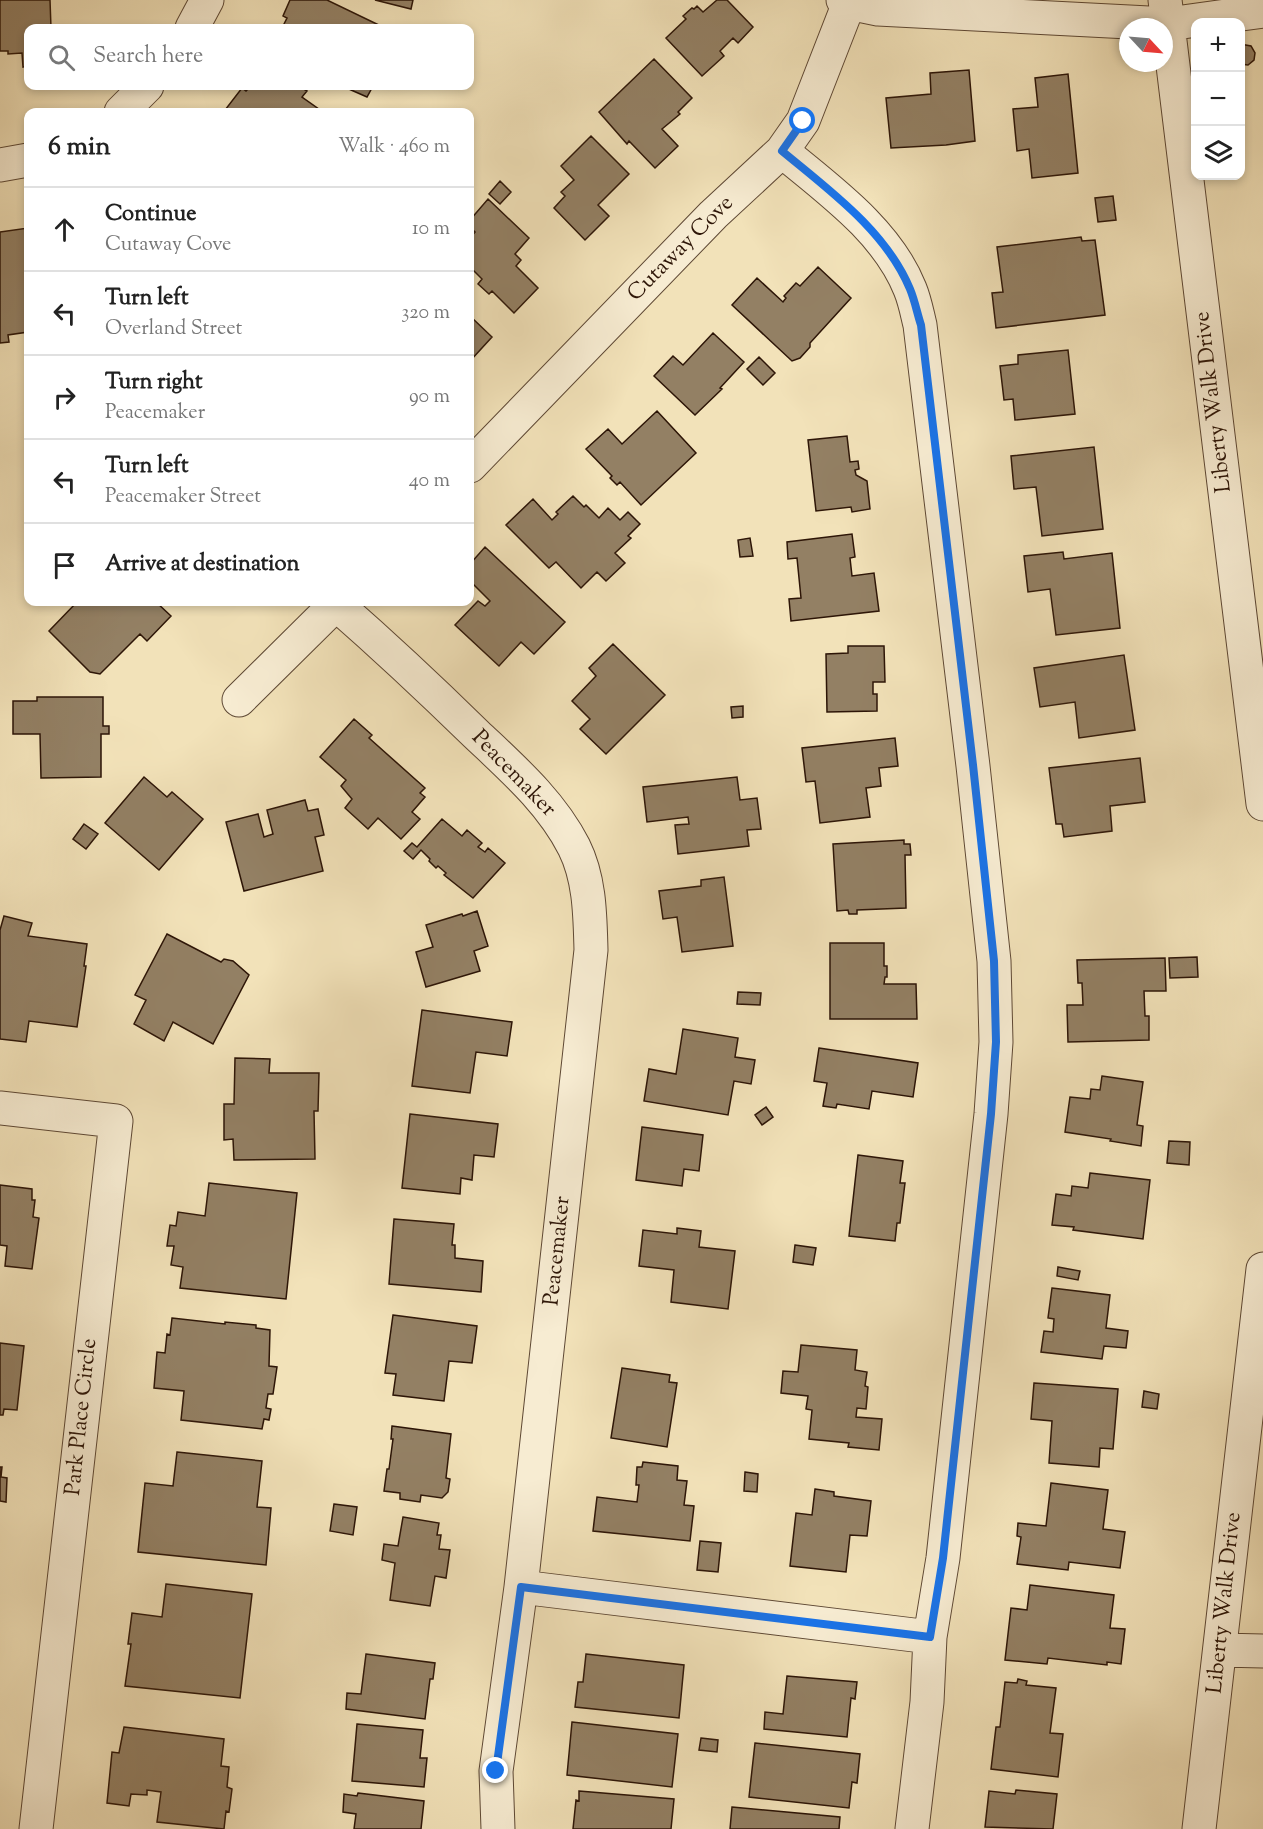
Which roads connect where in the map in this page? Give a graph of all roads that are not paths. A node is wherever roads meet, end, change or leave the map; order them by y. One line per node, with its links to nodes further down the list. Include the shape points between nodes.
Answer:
1 (207, 0): 5 (street)
2 (846, 2): 4 (street, via 878,9); 8 (street, Cutaway Cove, via 803,121)
3 (1263, 11): 4 (street)
4 (1167, 12): 15 (street, Liberty Walk Drive)
5 (194, 24)
6 (143, 90): 7 (street)
7 (125, 108)
8 (782, 151): 11 (street, Cutaway Cove, via 713,215); 19 (street, via 851,208 892,256 910,289 921,325 994,961 996,1042 991,1114 943,1558)
9 (24, 161): 10 (street)
10 (0, 165)
11 (474, 462)
12 (334, 606): 14 (street)
13 (340, 606): 18 (street, Peacemaker, via 528,784 554,814 582,866 590,908 591,950)
14 (239, 700)
15 (1263, 804)
16 (0, 1108): 22 (street, Park Place Circle, via 116,1121)
17 (1263, 1269): 20 (street, Liberty Walk Drive)
18 (521, 1587): 19 (street); 23 (street, Peacemaker, via 496,1771)
19 (930, 1637): 24 (street, via 927,1702)
20 (1220, 1650): 21 (street); 25 (street, Liberty Walk Drive)
21 (1263, 1651)
22 (36, 1829)
23 (498, 1829)
24 (912, 1829)
25 (1199, 1829)

